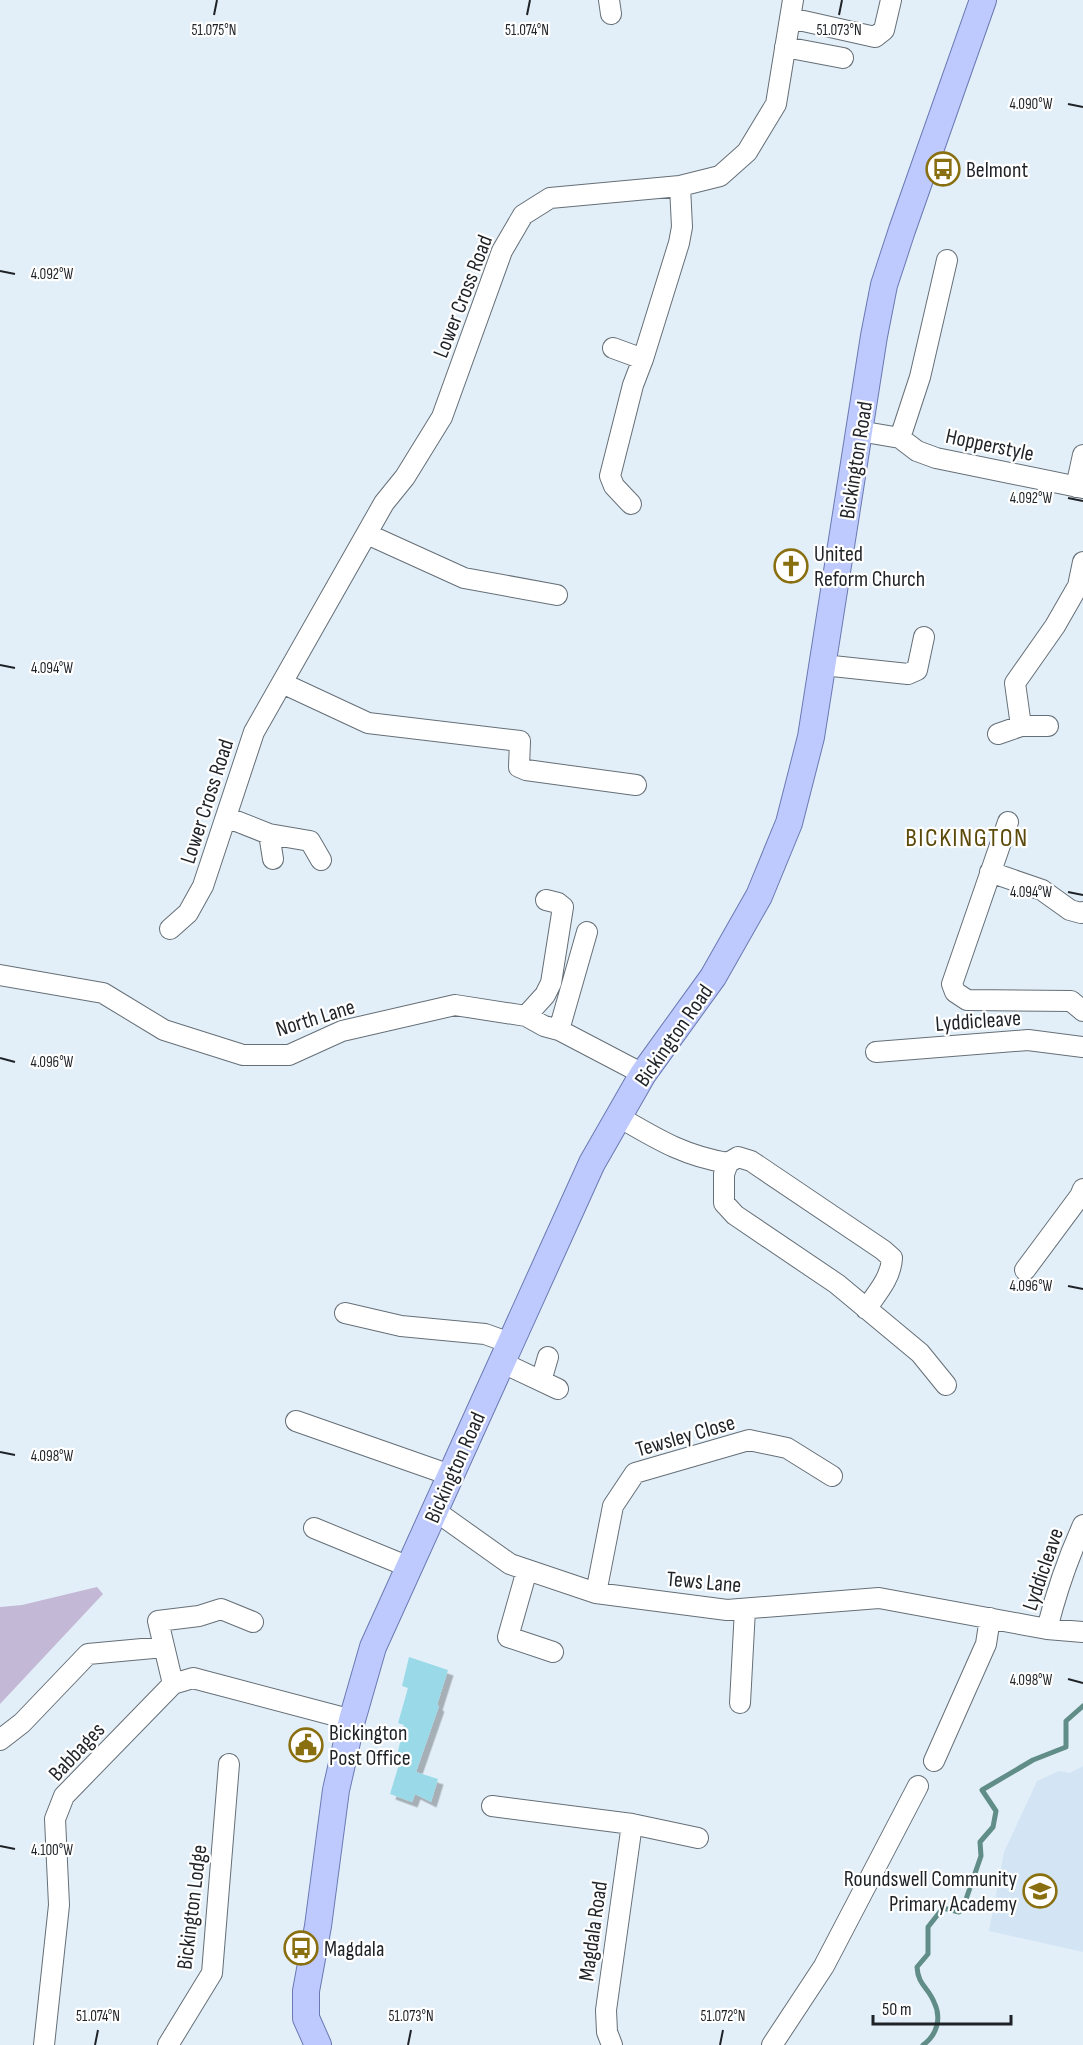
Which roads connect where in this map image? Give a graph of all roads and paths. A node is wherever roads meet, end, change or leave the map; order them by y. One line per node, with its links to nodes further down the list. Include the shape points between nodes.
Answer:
1 (891, 0): 3 (street, via 884,30 875,37)
2 (983, 0): 10 (main road, Bickington Road, via 884,285)
3 (792, 9): 4 (street, Lower Cross Road)
4 (786, 47): 5 (street); 6 (street, Lower Cross Road, via 776,104 747,152 720,176)
5 (843, 58)
6 (680, 186): 9 (street, via 680,243); 15 (street, Lower Cross Road, via 550,198 523,215 502,251 442,417)
7 (947, 260): 11 (street, via 920,377)
8 (613, 348): 9 (street)
9 (643, 359): 14 (street, via 610,476)
10 (859, 432): 11 (street, Hopperstyle); 19 (main road, Bickington Road)
11 (900, 438): 13 (street, Hopperstyle, via 917,451 936,458)
12 (1083, 454): 13 (street, Hopperstyle)
13 (1079, 487)
14 (631, 504)
15 (367, 534): 17 (street, via 464,578); 20 (street, Lower Cross Road)
16 (1083, 562): 21 (street, via 1078,586 1015,683)
17 (557, 594)
18 (924, 637): 19 (street, via 917,670 908,675)
19 (823, 665): 41 (main road, Bickington Road, via 811,737 789,823 759,896 713,977)
20 (282, 683): 24 (street, via 369,723 520,741 519,767 526,770); 25 (street, Lower Cross Road, via 254,732)
21 (1021, 726): 22 (street); 23 (street)
22 (1048, 726)
23 (998, 734)
24 (636, 785)
25 (226, 817): 27 (street); 33 (street, Lower Cross Road, via 203,886 188,914)
26 (1008, 822): 30 (street)
27 (269, 834): 28 (street); 29 (street, via 310,842)
28 (273, 859)
29 (321, 860)
30 (990, 872): 32 (street, via 1042,890 1070,910); 36 (street, via 952,984 955,992 967,1000 1071,1001)
31 (546, 900): 37 (street, via 563,907 552,983)
32 (1083, 912)
33 (170, 929)
34 (587, 932): 38 (street)
35 (0, 975): 37 (street, North Lane, via 103,993 164,1030 243,1055 289,1055 342,1031 455,1005)
36 (1083, 1011)
37 (526, 1016): 38 (street, North Lane)
38 (559, 1030): 41 (street, North Lane)
39 (1083, 1047): 40 (street, Lyddicleave, via 1028,1040)
40 (876, 1052)
41 (643, 1074): 42 (main road, Bickington Road)
42 (618, 1118): 43 (street, via 673,1148); 48 (main road, Bickington Road, via 592,1162)
43 (728, 1163): 46 (street, via 724,1203 735,1215 837,1284); 46 (street, via 738,1157 751,1161 892,1258 892,1268)
44 (1083, 1189): 45 (street)
45 (1025, 1270)
46 (866, 1309): 50 (street, via 920,1353)
47 (345, 1313): 48 (street, via 401,1326 485,1334)
48 (506, 1353): 49 (street, via 550,1385); 52 (main road, Bickington Road)
49 (548, 1357)
50 (946, 1385)
51 (296, 1421): 52 (street)
52 (450, 1474): 54 (main road, Bickington Road)
53 (832, 1476): 59 (street, Tewsley Close, via 787,1448 749,1440 635,1473 613,1506)
54 (434, 1510): 57 (main road, Bickington Road); 58 (street, Tews Lane, via 510,1564)
55 (1083, 1525): 63 (street, Lyddicleave)
56 (314, 1528): 57 (street)
57 (409, 1567): 69 (main road, Bickington Road, via 373,1647)
58 (527, 1570): 59 (street, Tews Lane); 66 (street, via 507,1637)
59 (596, 1593): 60 (street, Tews Lane)
60 (745, 1609): 61 (street, Tews Lane, via 879,1599); 68 (street)
61 (990, 1618): 63 (street, Tews Lane); 71 (street, via 986,1644)
62 (253, 1622): 65 (street, via 221,1609 158,1621)
63 (1047, 1629): 64 (street, Tews Lane)
64 (1083, 1632)
65 (164, 1647): 67 (street); 70 (street, via 88,1654 22,1723)
66 (553, 1652)
67 (173, 1684): 69 (street, via 193,1678); 77 (street, Babbages, via 64,1796 55,1819 59,1905)
68 (740, 1702)
69 (352, 1720): 79 (main road, Bickington Road, via 336,1790 306,1991 306,2018)
70 (0, 1740)
71 (934, 1761)
72 (229, 1764): 78 (street, Bickington Lodge, via 212,1973)
73 (918, 1786): 81 (street, via 824,1966)
74 (492, 1806): 75 (street)
75 (632, 1824): 76 (street); 80 (street, Magdala Road, via 606,2010)
76 (698, 1838)
77 (44, 2045)
78 (168, 2045)
79 (318, 2045)
80 (612, 2045)
81 (772, 2045)

